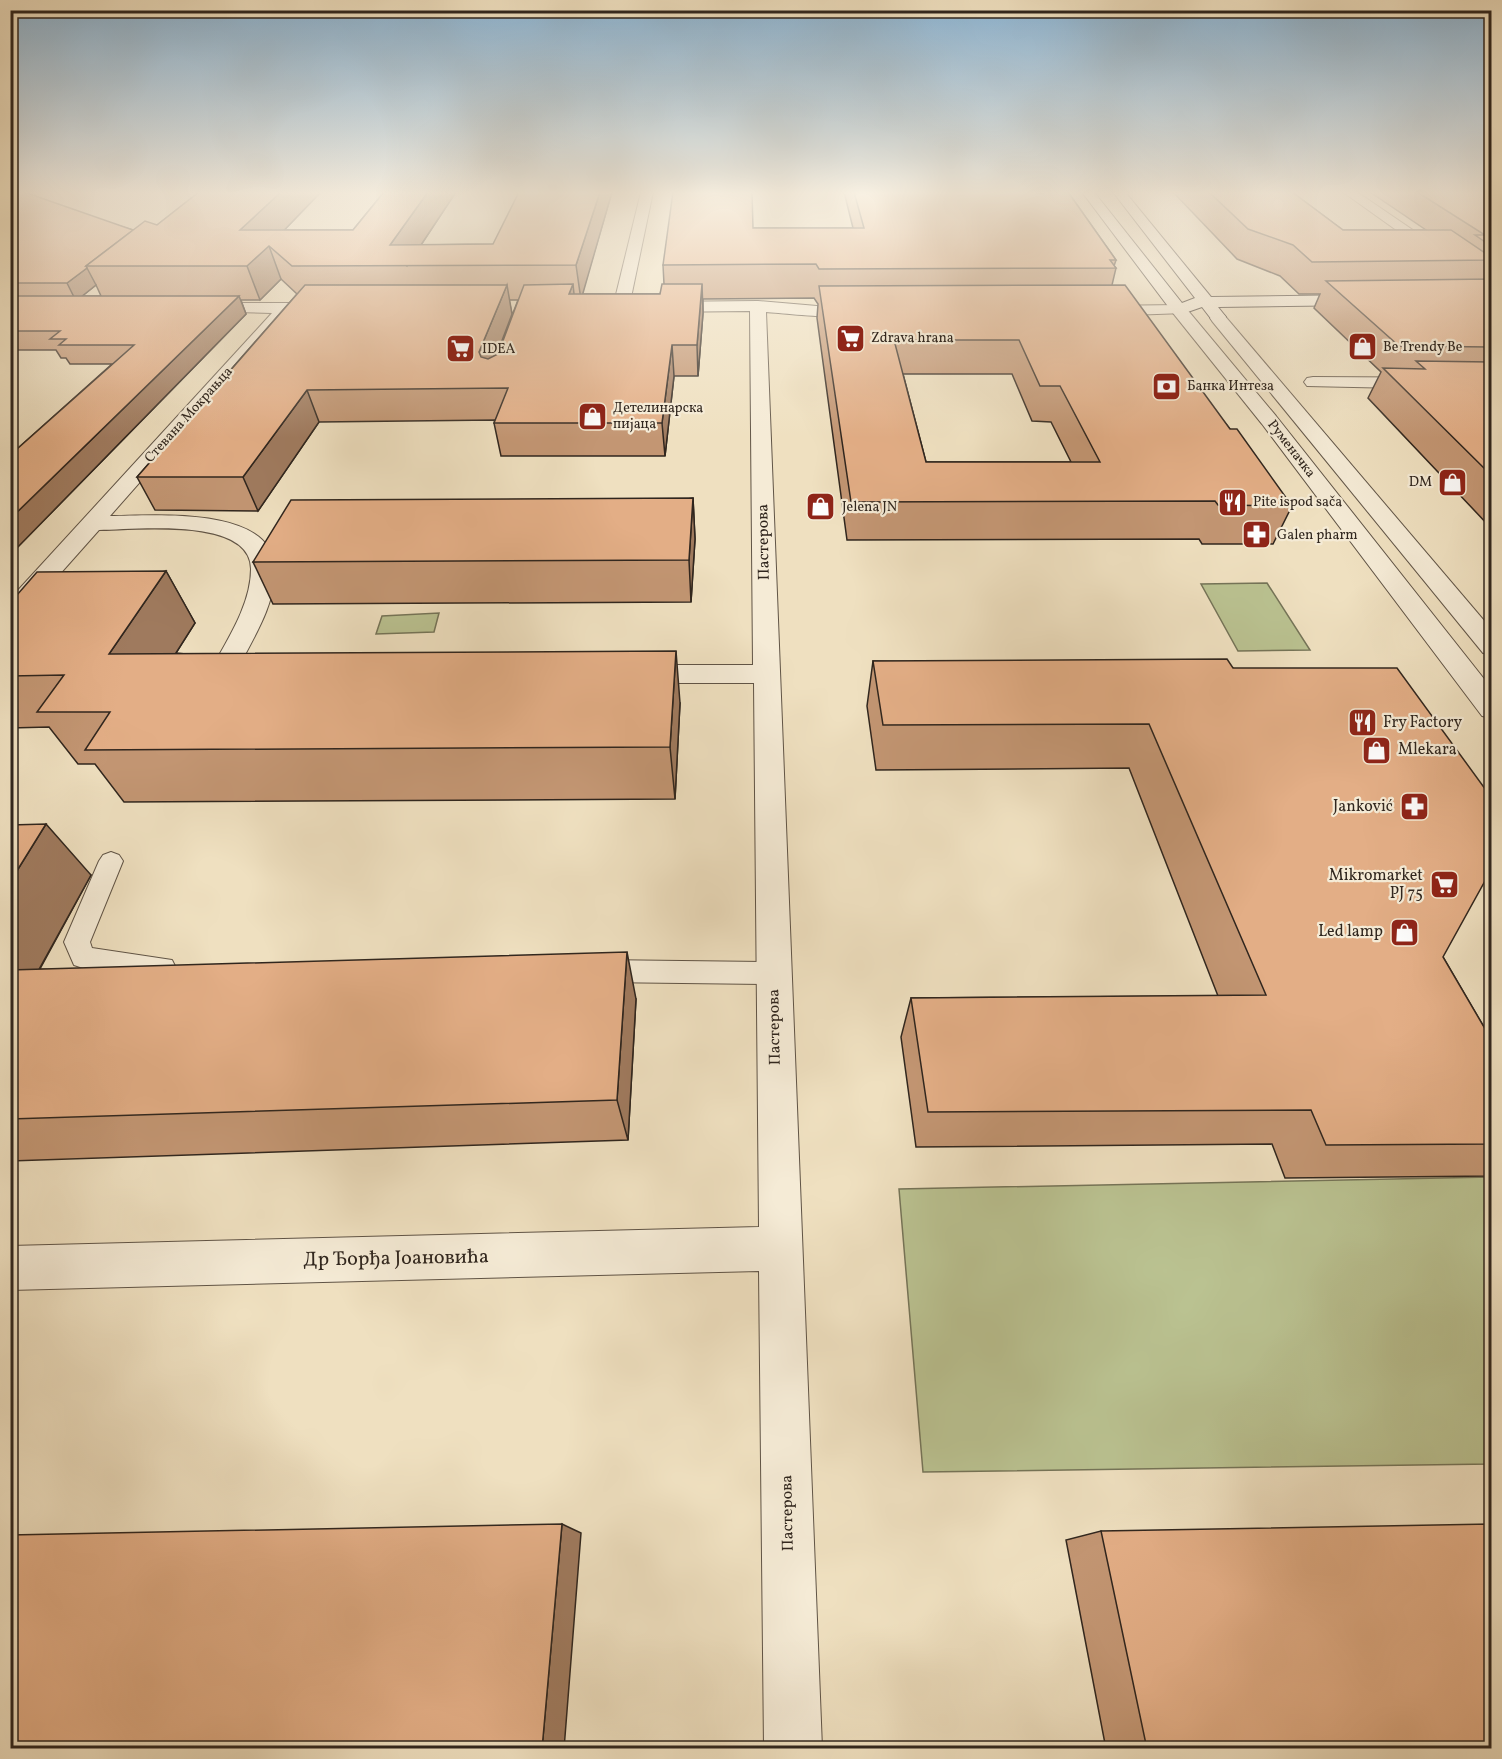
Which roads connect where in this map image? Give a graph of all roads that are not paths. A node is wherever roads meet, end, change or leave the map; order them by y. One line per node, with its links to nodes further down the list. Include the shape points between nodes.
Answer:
1 (637, 274): 10 (street)
2 (1151, 274): 14 (street, Руменачка)
3 (1185, 274): 7 (street, Руменачка)
4 (1463, 274): 5 (street)
5 (1488, 296)
6 (1374, 300): 7 (street)
7 (1207, 302): 14 (street); 17 (street, Руменачка)
8 (758, 306): 10 (street); 15 (street); 25 (street, Пастерова)
9 (600, 307): 10 (street)
10 (633, 307)
11 (183, 308): 12 (street)
12 (285, 308): 13 (street); 21 (street, Стевана Мокрањца)
13 (348, 308)
14 (1179, 310): 16 (street); 17 (street); 27 (street, Руменачка, via 1269,420)
15 (875, 311)
16 (1090, 311)
17 (1218, 318): 18 (street); 23 (street, Руменачка)
18 (1261, 318)
19 (1313, 382): 20 (street)
20 (1491, 384)
21 (92, 523): 22 (street, Стевана Мокрањца); 26 (street, via 198,524 229,529 254,545 263,567 259,592 221,675)
22 (10, 615)
23 (1491, 647)
24 (616, 674): 25 (street)
25 (767, 674): 31 (street, Пастерова)
26 (268, 675)
27 (1491, 709)
28 (111, 861): 29 (lane, via 77,942 83,957 141,968)
29 (189, 969)
30 (571, 971): 31 (lane)
31 (774, 973): 32 (street, Пастерова)
32 (781, 1248): 33 (street, Др Ђорђа Јоановића); 34 (street, Пастерова)
33 (10, 1268)
34 (793, 1749)

